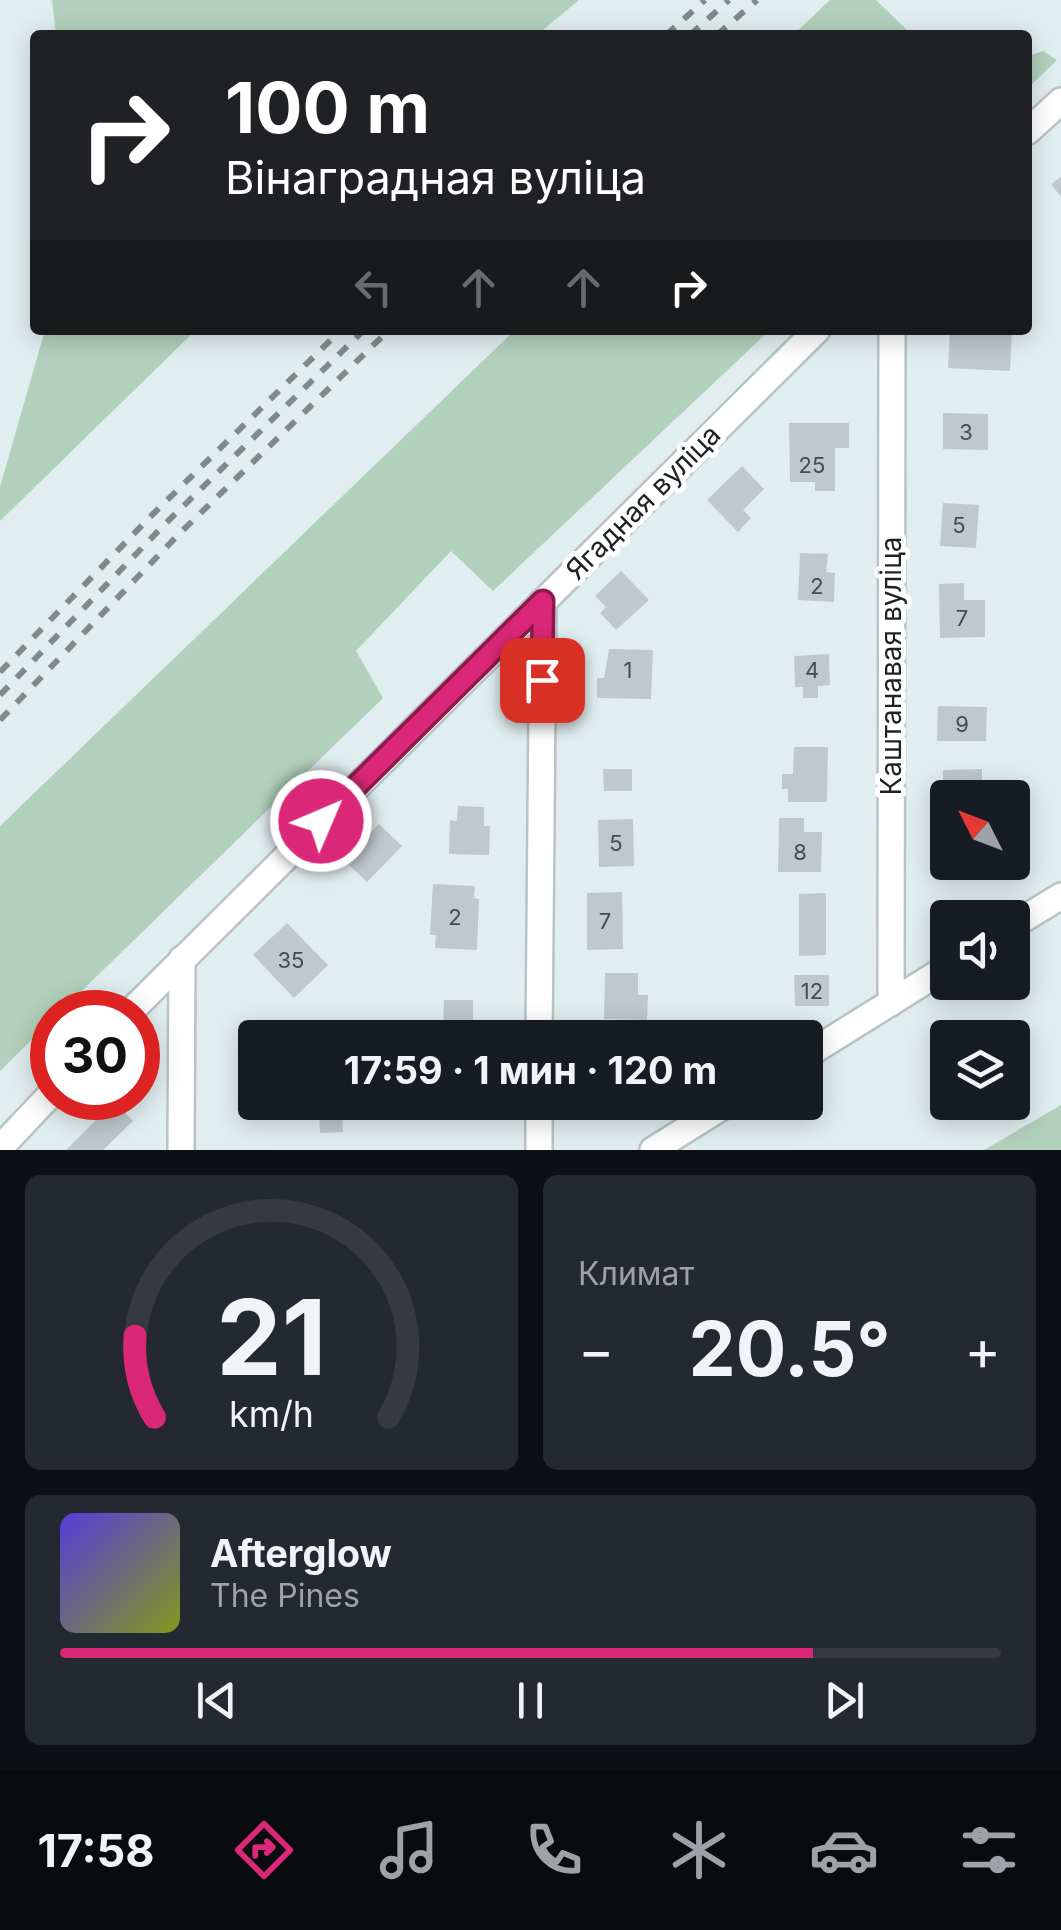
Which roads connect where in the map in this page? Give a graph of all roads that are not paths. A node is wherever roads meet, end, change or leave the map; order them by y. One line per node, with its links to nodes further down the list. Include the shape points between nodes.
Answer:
1 (1061, 100): 2 (street)
2 (1032, 127)
3 (812, 335): 5 (street, Ягадная вуліца)
4 (892, 335): 11 (street, Каштанавая вуліца)
5 (543, 601): 8 (street, Ягадная вуліца); 12 (street)
6 (1061, 896): 7 (street)
7 (1030, 915)
8 (182, 959): 10 (street, Ягадная вуліца); 18 (street)
9 (930, 979): 11 (street)
10 (152, 990)
11 (891, 1003): 13 (street)
12 (540, 1020)
13 (823, 1045)
14 (30, 1116): 17 (street)
15 (539, 1120): 19 (street)
16 (701, 1120): 20 (street)
17 (0, 1148)
18 (182, 1150)
19 (538, 1150)
20 (653, 1150)

